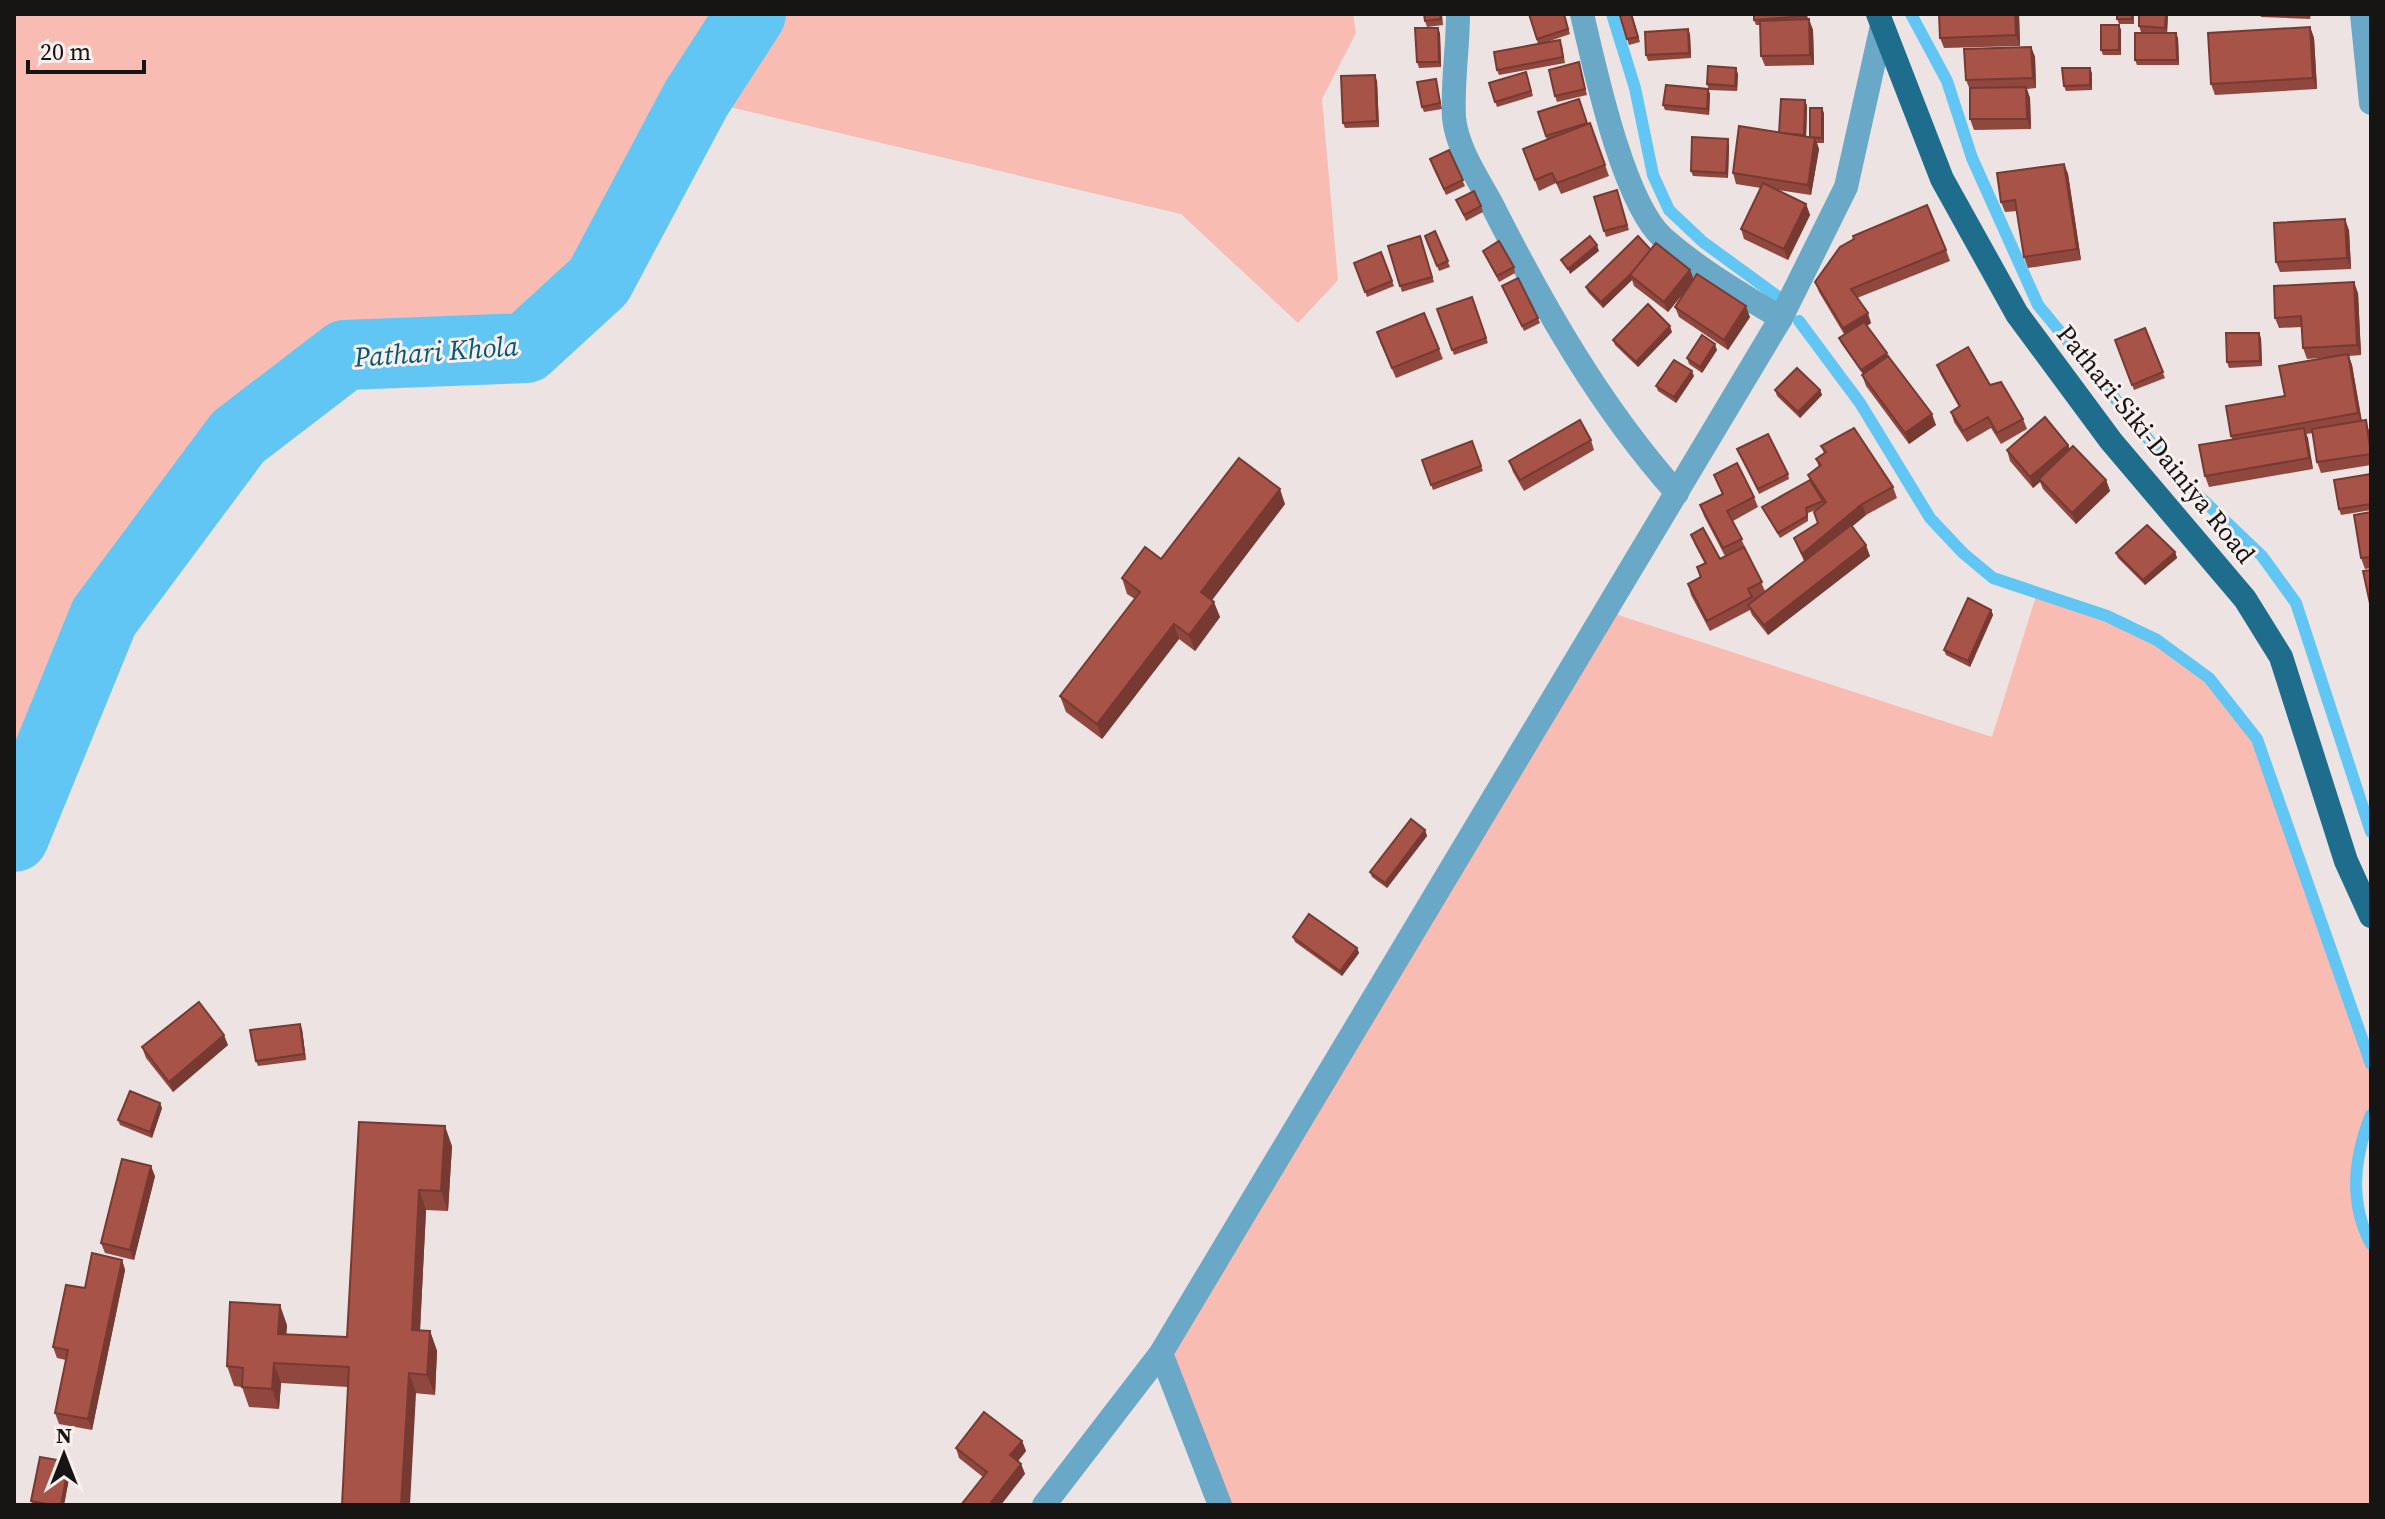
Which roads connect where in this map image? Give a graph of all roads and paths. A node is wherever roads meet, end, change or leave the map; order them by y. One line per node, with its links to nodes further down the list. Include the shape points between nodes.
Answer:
1 (1458, 14): 7 (street, via 1454,119 1464,151 1597,392)
2 (1582, 14): 6 (street, via 1629,183 1661,237)
3 (2362, 14): 5 (street)
4 (1880, 22): 6 (street, via 1846,187); 8 (main road, Pathari-Siki-Dainiya Road, via 1942,179 2017,314 2111,441 2245,599 2281,657 2346,861)
5 (2370, 89)
6 (1781, 318): 7 (street)
7 (1677, 493): 9 (street)
8 (2371, 916)
9 (1161, 1353): 10 (street); 11 (street)
10 (1044, 1505)
11 (1220, 1505)

